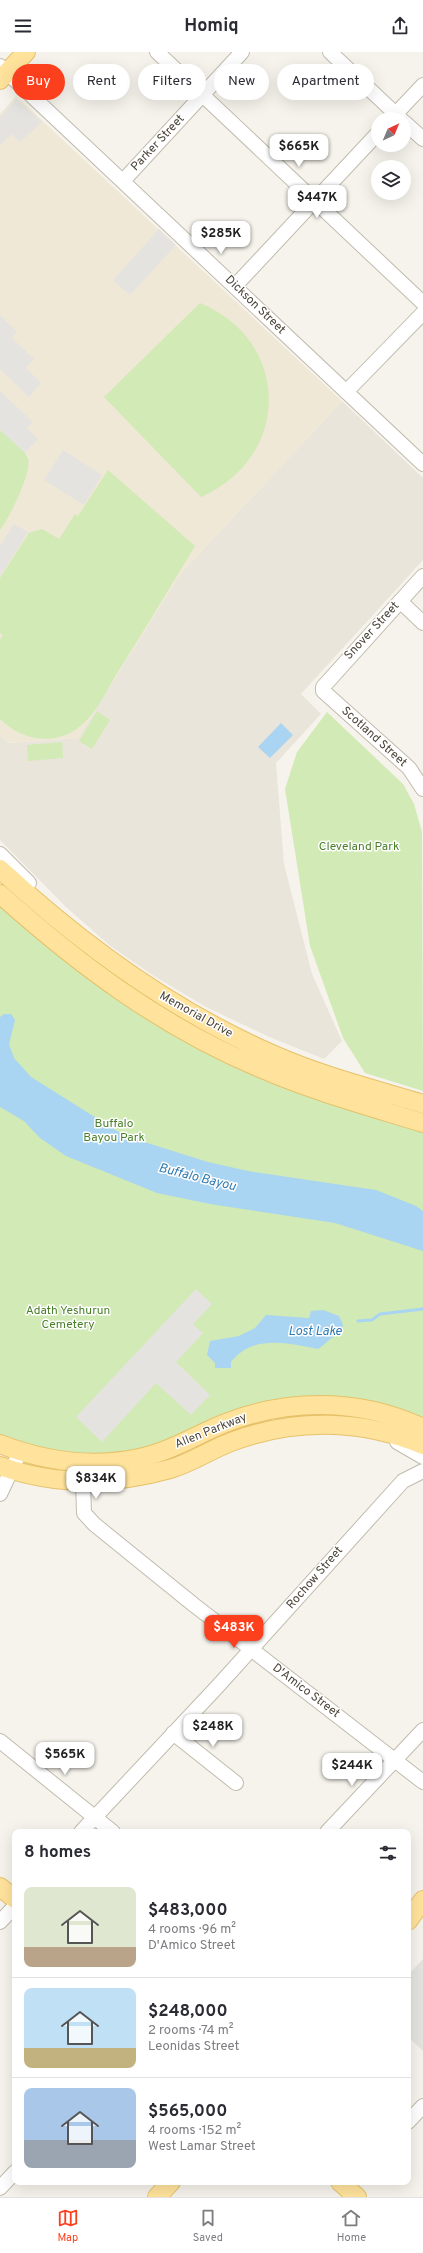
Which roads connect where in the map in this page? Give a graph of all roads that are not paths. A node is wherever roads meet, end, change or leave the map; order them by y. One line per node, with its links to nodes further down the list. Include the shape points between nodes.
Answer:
1 (26, 52): 6 (main road)
2 (157, 52): 5 (street)
3 (242, 52): 8 (street, Parker Street)
4 (330, 52): 11 (street)
5 (170, 64)
6 (2, 73): 16 (street, Dickson Street)
7 (423, 85): 12 (street)
8 (206, 92)
9 (206, 98): 17 (street)
10 (198, 100): 16 (street, Parker Street)
11 (392, 112)
12 (403, 112)
13 (411, 129): 14 (street)
14 (423, 139)
15 (371, 141): 17 (street)
16 (123, 181): 18 (street, Dickson Street)
17 (316, 201): 18 (street); 19 (street)
18 (235, 286): 21 (street, Dickson Street)
19 (423, 303)
20 (423, 312): 21 (street)
21 (346, 392): 22 (street, Dickson Street)
22 (423, 464)
23 (423, 576): 24 (street, Snover Street)
24 (400, 601): 25 (street); 26 (street, Snover Street)
25 (423, 623)
26 (323, 687): 27 (street, Scotland Street, via 323,691 408,768)
27 (423, 789)
28 (0, 854): 30 (street)
29 (0, 869): 32 (main road, Memorial Drive)
30 (29, 884): 32 (main road)
31 (0, 894): 34 (main road, Memorial Drive, via 52,940 101,978 183,1030 259,1068 313,1090)
32 (94, 950): 33 (main road, Memorial Drive, via 149,989 274,1055 321,1073)
33 (423, 1104)
34 (423, 1123)
35 (423, 1428): 37 (main road, Allen Parkway, via 382,1412 329,1404 306,1404 250,1415)
36 (375, 1430): 39 (main road, Allen Parkway); 41 (main road, Allen Parkway, via 326,1424 303,1425 255,1434); 42 (street)
37 (201, 1434): 40 (main road, Allen Parkway, via 140,1458 110,1462 61,1461); 41 (main road)
38 (0, 1444): 40 (main road, Allen Parkway)
39 (423, 1445)
40 (20, 1452): 43 (street)
41 (208, 1453): 45 (main road, Allen Parkway, via 172,1468 143,1476)
42 (423, 1457)
43 (6, 1468): 45 (main road, Allen Parkway, via 59,1481); 46 (street)
44 (423, 1471): 47 (street, Rochow Street, via 403,1480)
45 (83, 1482): 47 (street, D'Amico Street, via 84,1513 94,1524)
46 (0, 1494)
47 (252, 1649): 49 (street, Rochow Street); 51 (street, D'Amico Street)
48 (423, 1730): 51 (street)
49 (173, 1733): 52 (street); 54 (street, Rochow Street)
50 (0, 1741): 54 (street)
51 (395, 1759): 53 (street, D'Amico Street); 57 (street)
52 (236, 1782)
53 (423, 1782)
54 (94, 1817): 55 (street, Rochow Street); 56 (street)
55 (84, 1829)
56 (109, 1829)
57 (330, 1829)
58 (0, 1887): 59 (main road)
59 (12, 1897)
60 (423, 1900): 62 (main road)
61 (12, 1909): 64 (street)
62 (411, 1917)
63 (423, 1918): 65 (main road)
64 (0, 1922)
65 (411, 1928)
66 (423, 2106): 67 (street)
67 (411, 2119)
68 (12, 2175): 70 (street)
69 (168, 2185): 71 (main road)
70 (0, 2188)
71 (157, 2197)

